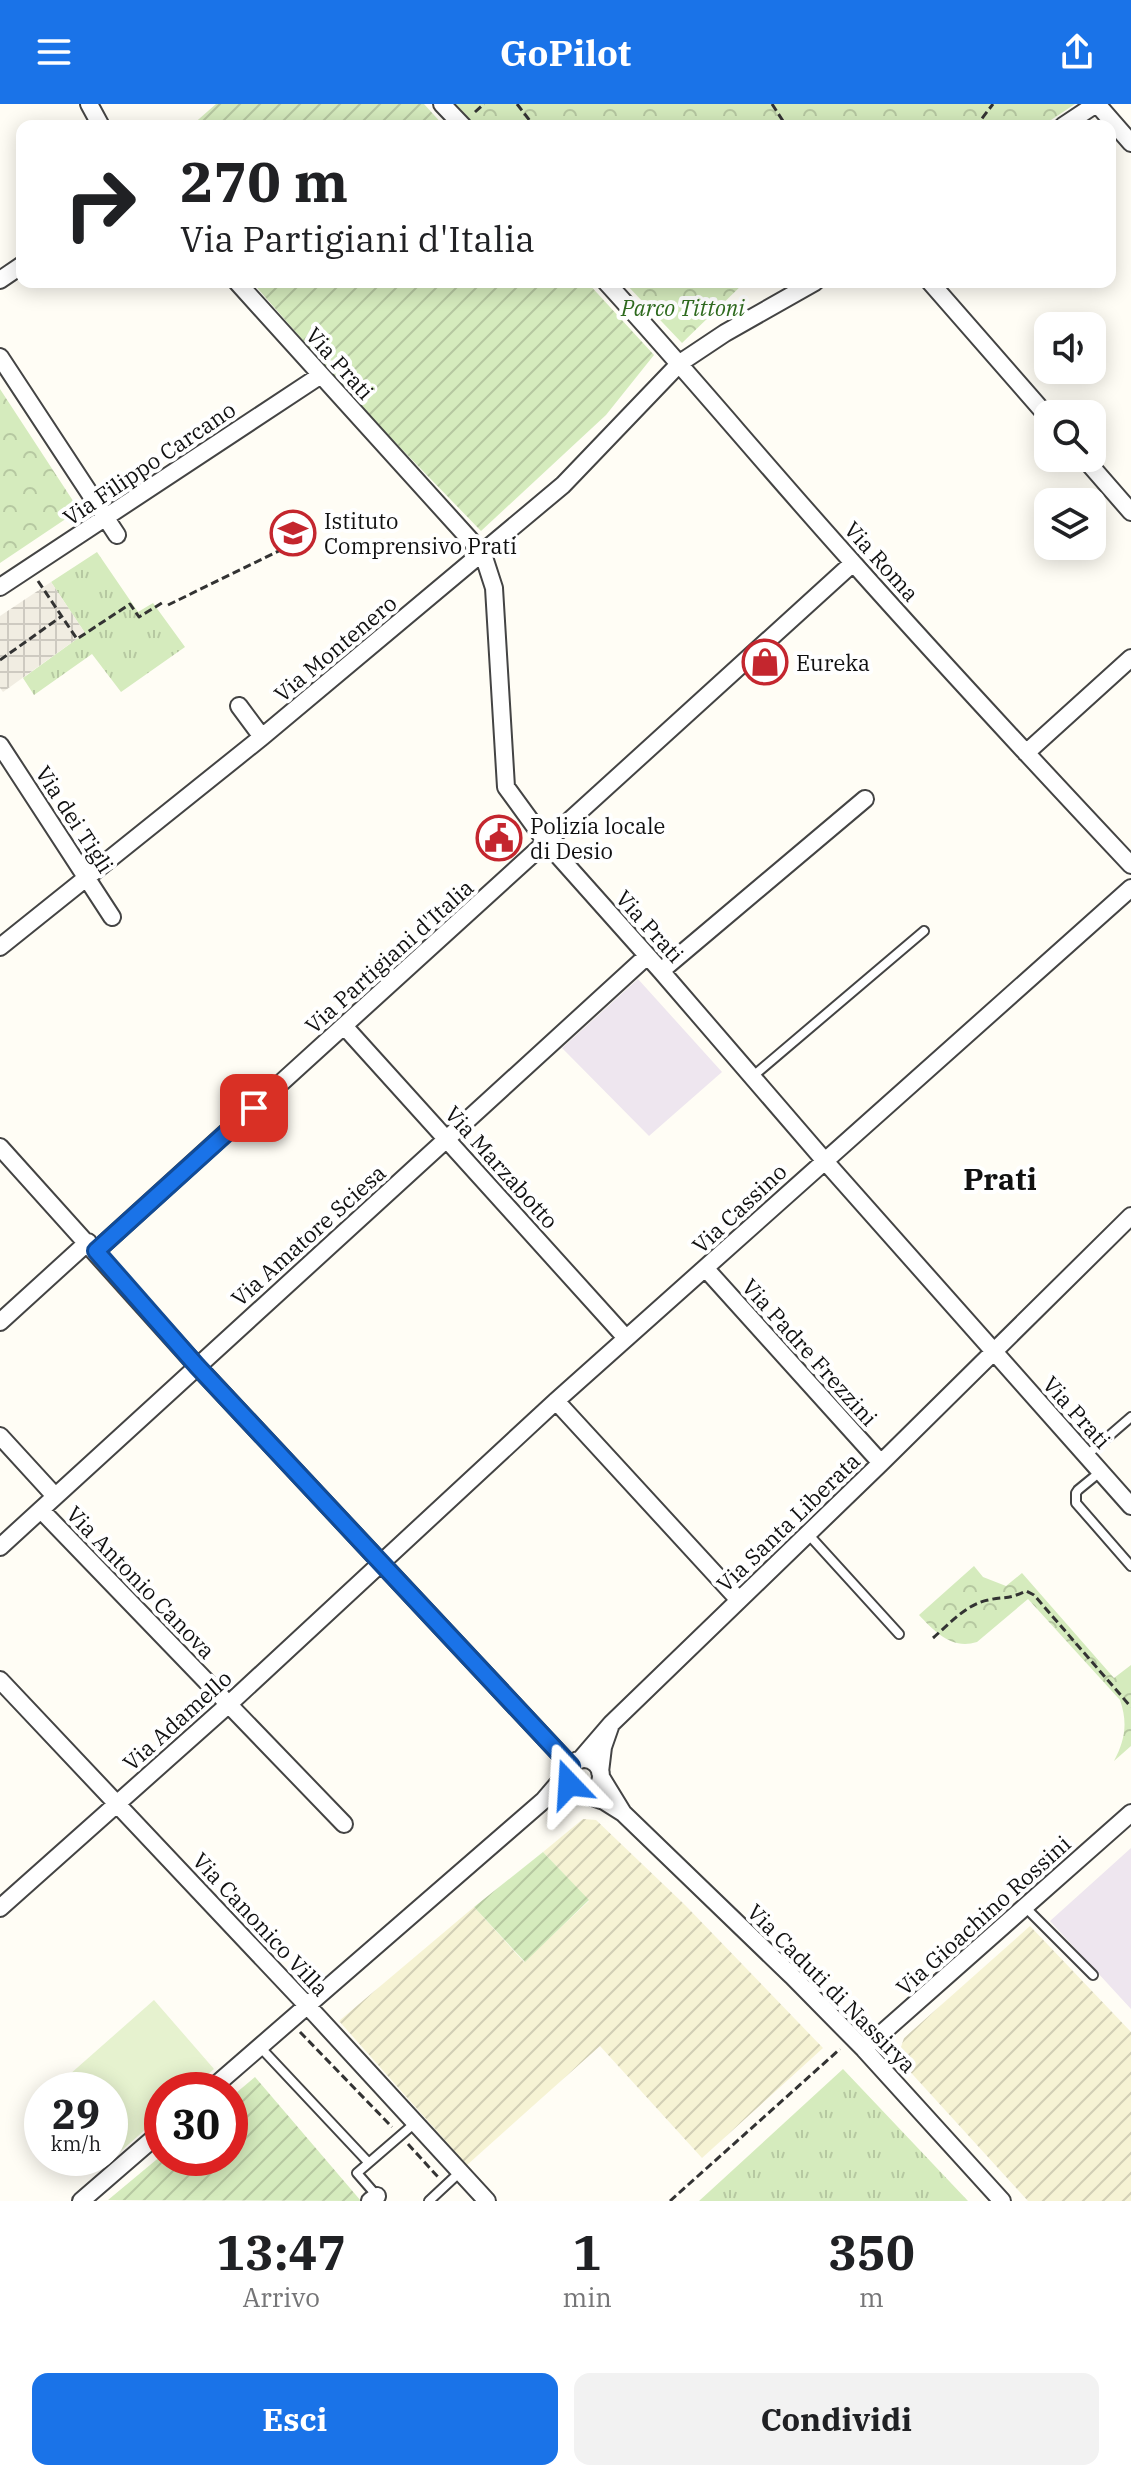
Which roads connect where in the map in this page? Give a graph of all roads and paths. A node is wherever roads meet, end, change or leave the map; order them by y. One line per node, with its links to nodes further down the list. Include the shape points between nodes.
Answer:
1 (442, 104): 5 (street)
2 (517, 104): 6 (path)
3 (993, 104): 7 (path)
4 (1096, 104): 8 (street); 9 (street)
5 (457, 120)
6 (529, 120)
7 (978, 120)
8 (1072, 120)
9 (1110, 120)
10 (1116, 126): 11 (street)
11 (1131, 143)
12 (242, 288): 18 (street, Via Prati)
13 (611, 288): 17 (street, Via Roma)
14 (804, 288): 17 (street, Via Montenero)
15 (935, 288): 19 (street)
16 (0, 357): 22 (street)
17 (680, 363): 25 (street, Via Montenero, via 563,485); 26 (street, Via Roma)
18 (321, 375): 22 (street, Via Filippo Carcano); 25 (street, Via Prati)
19 (1034, 401)
20 (1096, 472): 21 (street)
21 (1131, 512)
22 (106, 518): 23 (street); 27 (street, Via Filippo Carcano)
23 (117, 535)
24 (291, 545): 29 (path, via 139,617 130,604 77,639)
25 (483, 554): 33 (street, Via Montenero); 37 (street, Via Prati, via 494,588 506,787)
26 (853, 563): 35 (street, Via Roma); 37 (street, Via Partigiani d'Italia)
27 (29, 568): 28 (street, Via Filippo Carcano); 29 (path)
28 (0, 587)
29 (62, 616): 31 (path)
30 (1131, 658): 35 (street)
31 (0, 660)
32 (239, 706): 33 (street)
33 (262, 737): 39 (street, Via Montenero)
34 (0, 745): 39 (street, Via dei Tigli)
35 (1026, 753): 38 (street, Via Roma)
36 (865, 799): 45 (street)
37 (546, 842): 44 (street, Via Prati); 46 (street, Via Partigiani d'Italia)
38 (1131, 865)
39 (87, 878): 41 (street, Via dei Tigli); 43 (street, Via Montenero)
40 (1131, 888): 50 (street, Via Cassino)
41 (112, 917)
42 (924, 931): 47 (lane)
43 (0, 947)
44 (647, 956): 45 (street, Via Prati); 48 (street, Via Amatore Sciesa)
45 (661, 971): 47 (street, Via Prati)
46 (345, 1027): 48 (street, Via Marzabotto); 52 (street, Via Partigiani d'Italia)
47 (751, 1078): 50 (street, Via Prati)
48 (447, 1138): 55 (street, Via Marzabotto); 57 (street, Via Amatore Sciesa)
49 (0, 1147): 52 (street)
50 (824, 1160): 53 (street, Via Cassino); 56 (street, Via Prati)
51 (1131, 1216): 56 (street, Via Santa Liberata)
52 (92, 1247): 54 (street, Via Partigiani d'Italia); 57 (street)
53 (706, 1269): 55 (street, Via Cassino); 62 (street, Via Padre Frezzini)
54 (0, 1322)
55 (626, 1338): 58 (street, Via Cassino)
56 (993, 1351): 61 (street, Via Prati); 62 (street, Via Santa Liberata)
57 (197, 1366): 64 (street, Via Amatore Sciesa); 69 (street)
58 (556, 1401): 69 (street, Via Cassino); 71 (street)
59 (1131, 1417): 61 (lane)
60 (0, 1436): 64 (street)
61 (1086, 1456): 63 (street, Via Prati)
62 (881, 1463): 67 (street, Via Santa Liberata)
63 (1100, 1471): 65 (street, Via Prati); 70 (lane, via 1078,1490 1076,1503)
64 (55, 1496): 66 (street, Via Amatore Sciesa)
65 (1131, 1506)
66 (41, 1510): 68 (street, Via Amatore Sciesa); 75 (street, Via Antonio Canova)
67 (808, 1534): 71 (street, Via Santa Liberata); 72 (lane)
68 (0, 1547)
69 (380, 1563): 75 (street, Via Adamello); 78 (street)
70 (1131, 1566)
71 (738, 1599): 77 (street, Via Santa Liberata)
72 (899, 1634)
73 (933, 1638): 76 (path, via 977,1603 1012,1599 1026,1591)
74 (0, 1680): 82 (street, Via Canonico Villa)
75 (229, 1704): 82 (street, Via Adamello); 85 (street, Via Antonio Canova)
76 (1131, 1707)
77 (611, 1724): 78 (street, Via Santa Liberata); 79 (street)
78 (573, 1766): 79 (street, via 593,1762); 80 (street, via 569,1784); 81 (street, Via Santa Liberata)
79 (601, 1774): 80 (street, via 592,1791); 83 (street)
80 (580, 1793): 81 (street, Via Santa Liberata); 83 (street)
81 (544, 1800): 89 (street, Via Santa Liberata)
82 (117, 1803): 87 (street, Via Adamello); 89 (street, Via Canonico Villa)
83 (623, 1813): 93 (street, Via Caduti di Nassirya)
84 (1131, 1813): 86 (street, Via Gioachino Rossini)
85 (344, 1824)
86 (1024, 1907): 88 (lane); 93 (street, Via Gioachino Rossini)
87 (0, 1908)
88 (1093, 1975)
89 (308, 2006): 91 (street, Via Santa Liberata); 95 (street, Via Canonico Villa)
90 (298, 2029): 96 (path)
91 (260, 2047): 94 (street, Via Santa Liberata); 98 (lane)
92 (843, 2047): 105 (path)
93 (864, 2049): 106 (street, Via Caduti di Nassirya)
94 (231, 2072)
95 (415, 2123): 96 (lane); 99 (street, Via Canonico Villa)
96 (400, 2135): 98 (lane); 100 (path)
97 (144, 2147): 102 (street)
98 (368, 2162): 101 (lane, via 357,2173)
99 (460, 2172): 100 (lane); 104 (street, Via Canonico Villa)
100 (445, 2185): 103 (lane)
101 (376, 2199)
102 (81, 2201)
103 (429, 2201)
104 (487, 2201)
105 (670, 2201)
106 (1002, 2201)

